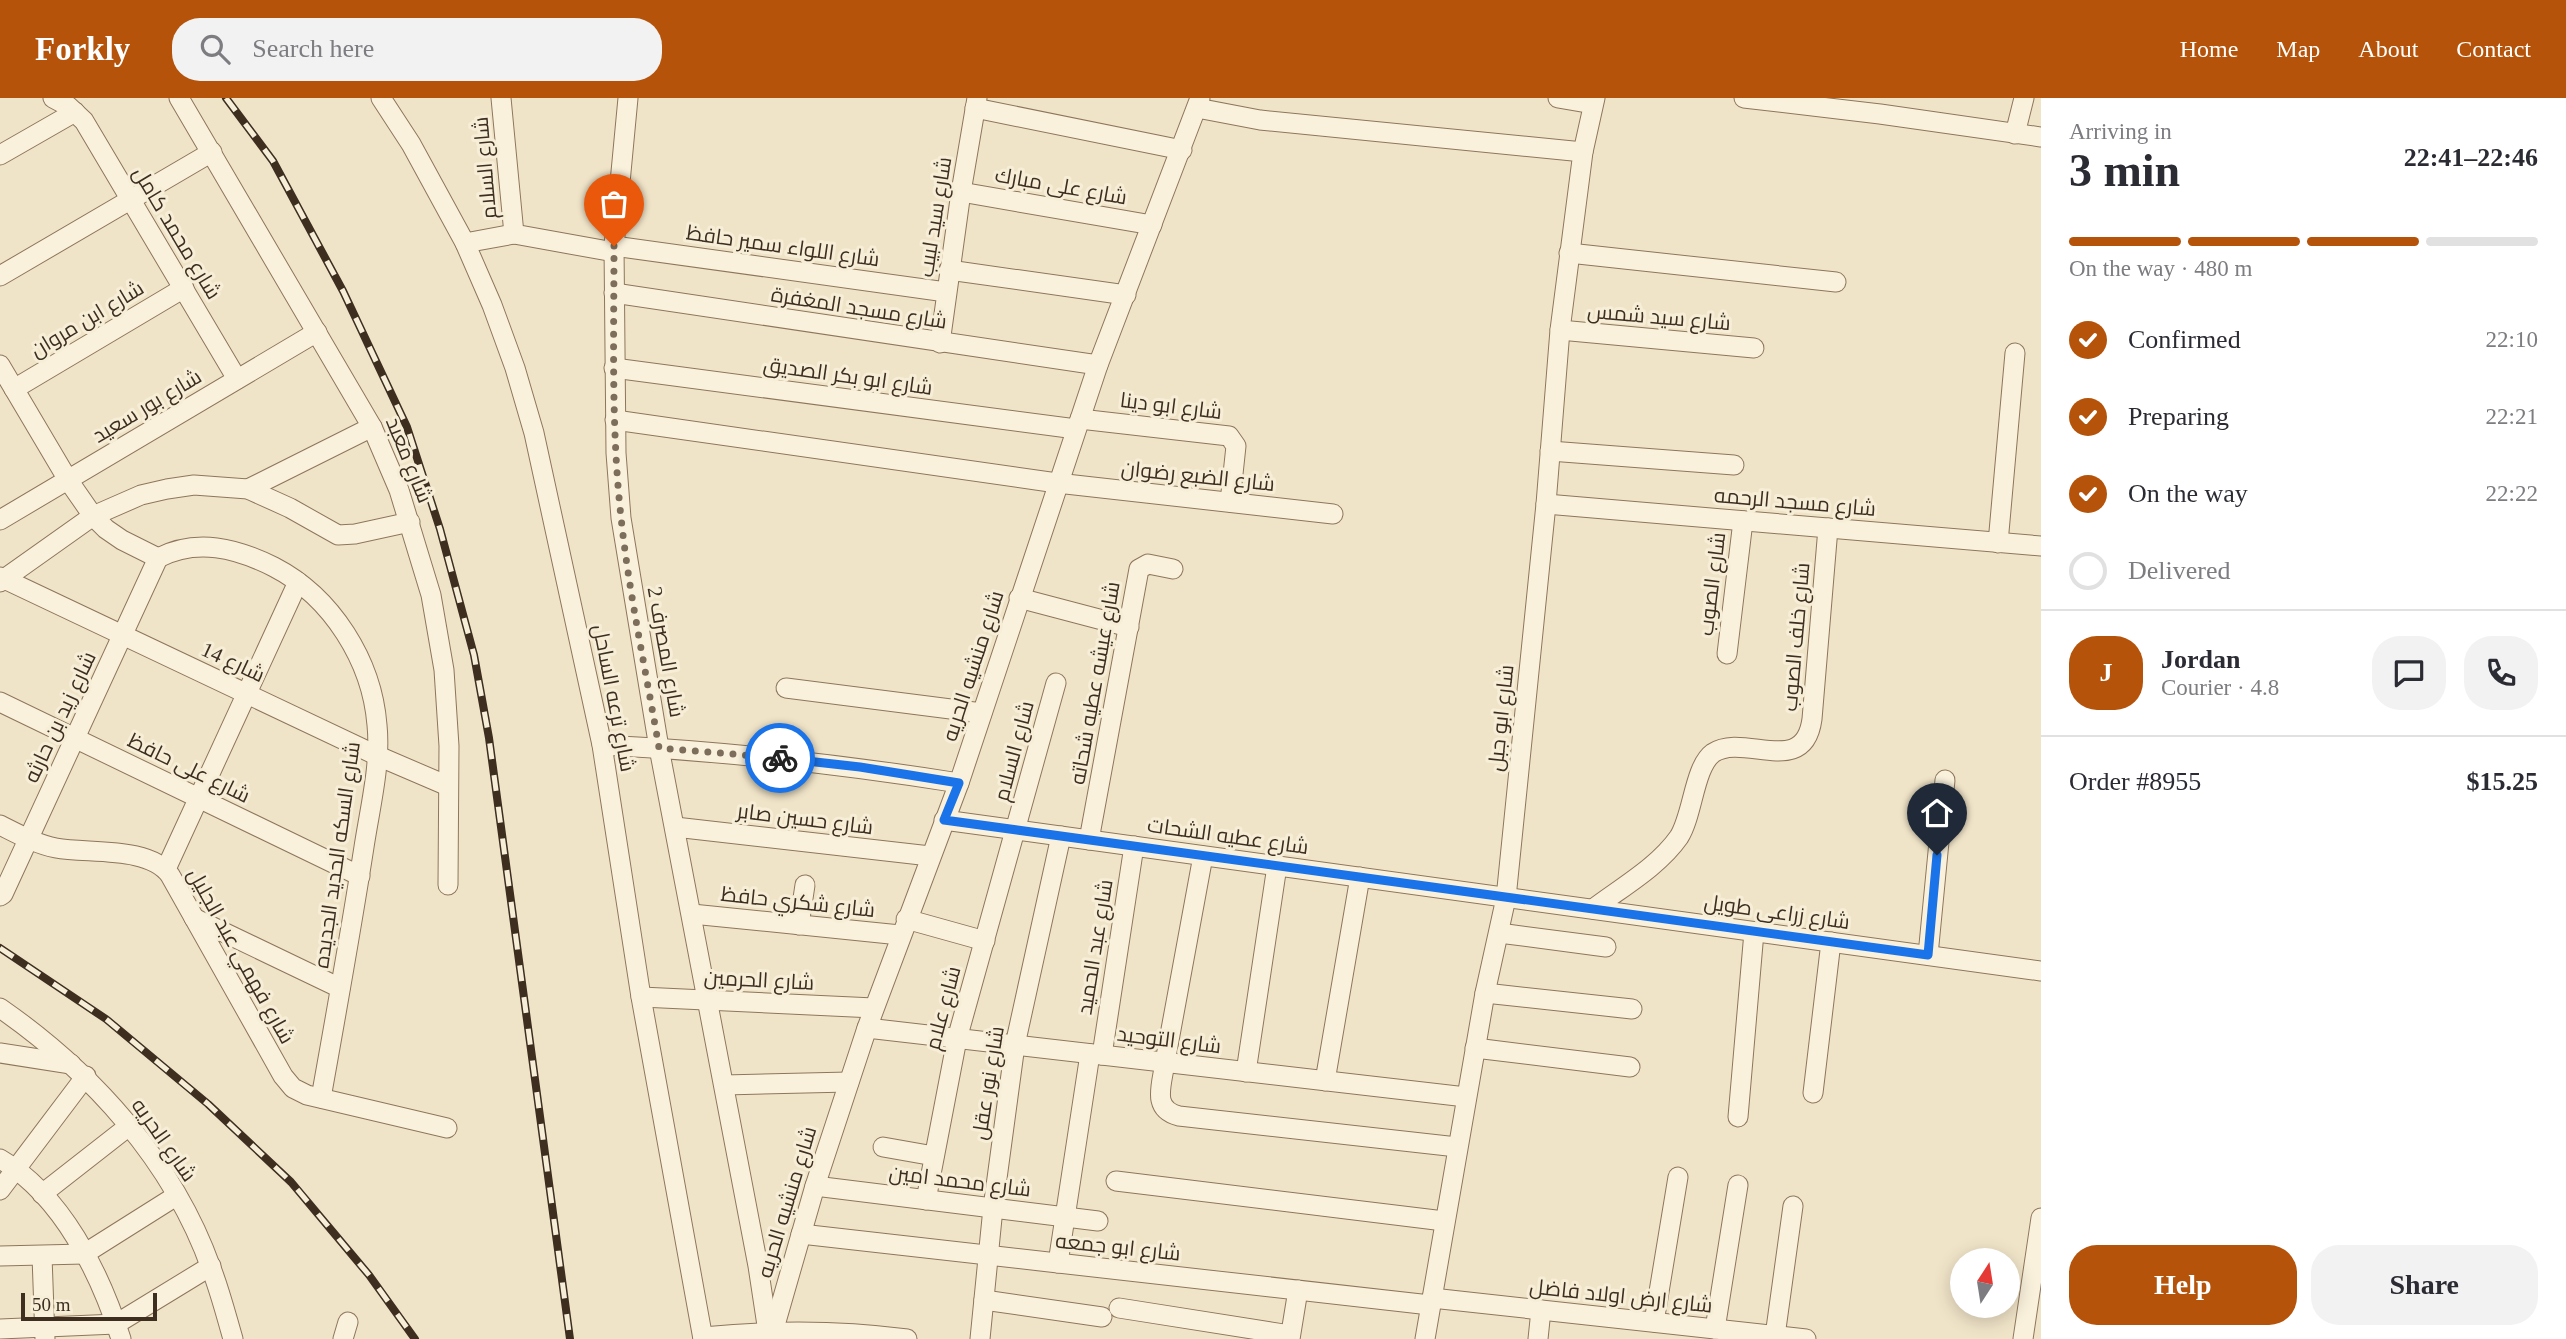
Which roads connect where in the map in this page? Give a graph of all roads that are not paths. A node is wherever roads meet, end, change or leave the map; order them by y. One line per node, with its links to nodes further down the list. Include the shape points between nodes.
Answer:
1 (53, 98): 13 (street)
2 (179, 98): 17 (street, شارع معبد)
3 (382, 98): 24 (street, شارع ترعه الساحل)
4 (501, 98): 23 (street, شارع السلام)
5 (628, 98): 25 (street, شارع المصرف 2)
6 (1558, 98): 9 (street)
7 (1744, 98): 12 (street)
8 (2024, 98): 14 (street)
9 (1594, 101): 18 (street, شارع ابو جبل)
10 (976, 103): 16 (street); 20 (street, شارع سيد لبيب)
11 (1198, 103): 16 (street, شارع منشيه الحريه); 18 (street, via 1260,120)
12 (1881, 106): 14 (street)
13 (75, 112): 19 (street); 21 (street, شارع محمد كامل)
14 (2015, 134): 15 (street)
15 (2041, 138)
16 (1182, 150): 22 (street, شارع منشيه الحريه)
17 (212, 152): 21 (street); 35 (street, شارع معبد)
18 (1583, 152): 26 (street, شارع ابو جبل)
19 (0, 155)
20 (961, 192): 22 (street, شارع على مبارك); 27 (street, شارع سيد لبيب)
21 (131, 200): 28 (street); 30 (street, شارع محمد كامل)
22 (1153, 225): 33 (street, شارع منشيه الحريه)
23 (514, 234): 24 (street); 25 (street, شارع اللواء سمير حافظ)
24 (465, 243): 76 (street, شارع ترعه الساحل, via 515,368 534,433)
25 (614, 249): 31 (street, شارع اللواء سمير حافظ); 32 (street, شارع المصرف 2)
26 (1569, 253): 29 (street); 34 (street, شارع ابو جبل)
27 (949, 270): 31 (street, شارع سيد لبيب); 33 (street)
28 (0, 276)
29 (1836, 282)
30 (184, 288): 42 (street, شارع محمد كامل); 43 (street, شارع ابن مروان)
31 (946, 292): 36 (street, شارع سيد لبيب)
32 (614, 293): 36 (street, شارع مسجد المغفرة); 41 (street, شارع المصرف 2)
33 (1126, 295): 39 (street, شارع منشيه الحريه)
34 (1560, 330): 37 (street, شارع سيد شمس); 47 (street, شارع ابو جبل)
35 (317, 332): 42 (street, شارع بور سعيد); 46 (street, شارع معبد)
36 (940, 343): 39 (street, شارع مسجد المغفرة)
37 (1754, 348)
38 (2015, 353): 60 (street)
39 (1098, 365): 45 (street, شارع منشيه الحريه)
40 (0, 366): 43 (street)
41 (614, 368): 44 (street, شارع المصرف 2); 45 (street, شارع ابو بكر الصديق)
42 (237, 379): 49 (street, شارع بور سعيد)
43 (14, 389): 49 (street)
44 (615, 420): 50 (street, شارع الضبع رضوان); 77 (street, شارع المصرف 2, via 625,551)
45 (1078, 424): 50 (street, شارع منشيه الحريه); 52 (street, شارع ابو دينا, via 1229,436 1236,446)
46 (372, 427): 51 (street); 58 (street, شارع معبد)
47 (1550, 452): 48 (street); 53 (street, شارع ابو جبل)
48 (1734, 466)
49 (68, 480): 55 (street); 56 (street, شارع بور سعيد)
50 (1057, 483): 52 (street, شارع الضبع رضوان); 66 (street, شارع منشيه الحريه)
51 (248, 489): 55 (street, via 194,485 167,489); 58 (street, via 338,535)
52 (1230, 502): 54 (street, شارع الضبع رضوان)
53 (1546, 504): 57 (street, شارع مسجد الرحمه); 100 (street, شارع ابو جبل)
54 (1333, 514)
55 (93, 516): 62 (street, via 122,540); 64 (street)
56 (0, 520)
57 (1744, 521): 59 (street, شارع مسجد الرحمه); 69 (street, شارع الصوب)
58 (410, 522): 81 (street, شارع معبد, via 431,595 442,657)
59 (1828, 528): 60 (street, شارع مسجد الرحمه); 101 (street, شارع خلف الصوب, via 1807,737 1791,750 1733,748 1711,755 1704,764 1688,819 1672,846)
60 (1998, 543): 61 (street, شارع مسجد الرحمه)
61 (2041, 546)
62 (158, 558): 65 (street, شارع السكه الحديد الجديده, via 172,550 206,545 262,562); 68 (street, شارع زيد بن حارثه)
63 (1173, 569): 67 (street, شارع عيشه عطيه شحاته, via 1148,564 1139,569)
64 (1, 580): 68 (street, شارع 14)
65 (298, 582): 72 (street); 78 (street, شارع السكه الحديد الجديده, via 336,620 363,667 372,695)
66 (1019, 598): 67 (street); 74 (street, شارع منشيه الحريه)
67 (1129, 627): 89 (street, شارع عيشه عطيه شحاته)
68 (122, 635): 72 (street, شارع 14); 75 (street, شارع زيد بن حارثه)
69 (1727, 654)
70 (1056, 683): 86 (street, شارع السلام)
71 (786, 688): 74 (street)
72 (247, 694): 78 (street, شارع 14); 82 (street)
73 (0, 702): 75 (street, شارع على حافظ)
74 (982, 713): 80 (street, شارع منشيه الحريه)
75 (75, 739): 82 (street, شارع على حافظ); 88 (street, شارع زيد بن حارثه)
76 (602, 745): 77 (street); 115 (street, شارع ترعه الساحل)
77 (659, 748): 80 (street, via 860,767); 85 (street, شارع المصرف 2)
78 (378, 756): 81 (street, شارع 14); 95 (street, شارع السكه الحديد الجديده)
79 (1945, 780): 111 (street)
80 (959, 783): 83 (street, شارع منشيه الحريه)
81 (448, 786): 97 (street, شارع معبد)
82 (199, 798): 94 (street); 95 (street, شارع على حافظ)
83 (944, 820): 86 (street, شارع عطيه الشحات); 91 (street, شارع منشيه الحريه)
84 (0, 825): 88 (street, شارع فهمي عبد الجليل)
85 (675, 827): 91 (street, شارع حسين صابر); 102 (street, شارع المصرف 2)
86 (1016, 831): 87 (street, شارع عطيه الشحات); 108 (street, شارع علام)
87 (1061, 836): 89 (street, شارع عطيه الشحات); 122 (street, شارع نور عقل)
88 (29, 839): 94 (street, شارع فهمي عبد الجليل, via 70,850 149,858); 99 (street, شارع زيد بن حارثه)
89 (1088, 840): 90 (street, شارع عطيه الشحات)
90 (1133, 846): 92 (street, شارع عطيه الشحات); 125 (street, شارع عبد الحميد)
91 (930, 856): 105 (street, شارع منشيه الحريه)
92 (1203, 856): 93 (street, شارع عطيه الشحات); 126 (street)
93 (1277, 866): 96 (street, شارع عطيه الشحات); 129 (street)
94 (166, 869): 103 (street, شارع فهمي عبد الجليل)
95 (360, 876): 113 (street, شارع السكه الحديد الجديده)
96 (1360, 877): 100 (street, شارع عطيه الشحات); 130 (street)
97 (448, 885)
98 (805, 885): 104 (street)
99 (1, 895)
100 (1506, 898): 101 (street, شارع زراعى طويل); 107 (street, شارع ابو جبل)
101 (1592, 909): 106 (street, شارع زراعى طويل)
102 (692, 914): 104 (street, شارع شكري حافظ); 116 (street, شارع المصرف 2)
103 (194, 918): 113 (street); 135 (street, شارع فهمي عبد الجليل, via 287,1083 300,1093)
104 (799, 925): 105 (street, شارع شكري حافظ)
105 (903, 927): 108 (street, شارع شكري حافظ); 118 (street, شارع منشيه الحريه)
106 (1754, 932): 109 (street, شارع زراعى طويل); 136 (street)
107 (1499, 933): 110 (street); 114 (street, شارع ابو جبل)
108 (985, 941): 121 (street, شارع علام)
109 (1831, 942): 111 (street, شارع زراعى طويل); 133 (street)
110 (1605, 947)
111 (1928, 955): 112 (street, شارع زراعى طويل)
112 (2041, 971)
113 (340, 988): 135 (street, شارع السكه الحديد الجديده)
114 (1485, 993): 119 (street); 123 (street, شارع ابو جبل)
115 (641, 997): 116 (street, شارع الحرمين); 178 (street, شارع ترعه الساحل)
116 (708, 1000): 118 (street, شارع الحرمين); 132 (street, شارع المصرف 2)
117 (0, 1008): 128 (street, شارع الحريه)
118 (874, 1008): 120 (street, شارع منشيه الحريه)
119 (1632, 1009)
120 (867, 1028): 121 (street, شارع التوحيد); 131 (street, شارع منشيه الحريه)
121 (957, 1039): 122 (street, شارع التوحيد); 141 (street, شارع علام)
122 (1015, 1045): 125 (street, شارع التوحيد); 152 (street, شارع نور عقل)
123 (1475, 1048): 127 (street); 134 (street, شارع ابو جبل)
124 (0, 1052): 128 (street)
125 (1096, 1054): 126 (street, شارع التوحيد); 153 (street, شارع عبد الحميد)
126 (1165, 1062): 129 (street, شارع التوحيد); 140 (street, via 1160,1096 1168,1114)
127 (1630, 1067)
128 (79, 1070): 137 (street, شارع الحريه); 142 (street)
129 (1246, 1072): 130 (street, شارع التوحيد)
130 (1325, 1081): 134 (street, شارع التوحيد)
131 (849, 1082): 132 (street); 145 (street, شارع منشيه الحريه)
132 (724, 1085): 173 (street, شارع المصرف 2)
133 (1813, 1093)
134 (1466, 1097): 140 (street, شارع ابو جبل)
135 (321, 1098): 138 (street, شارع فهمي عبد الجليل)
136 (1738, 1117)
137 (129, 1126): 148 (street); 149 (street, شارع الحريه)
138 (447, 1128)
139 (883, 1147): 141 (street)
140 (1457, 1147): 155 (street, شارع ابو جبل)
141 (934, 1156): 150 (street, شارع علام)
142 (8, 1164): 147 (street); 148 (street)
143 (1678, 1177): 168 (street)
144 (1116, 1181): 155 (street)
145 (816, 1185): 150 (street, شارع محمد امين); 157 (street, شارع منشيه الحريه)
146 (1738, 1185): 171 (street)
147 (0, 1190)
148 (42, 1194): 158 (street)
149 (176, 1196): 158 (street); 163 (street, شارع الحريه)
150 (926, 1200): 152 (street, شارع محمد امين)
151 (1793, 1206): 176 (street)
152 (993, 1208): 153 (street, شارع محمد امين); 159 (street, شارع نور عقل)
153 (1065, 1217): 156 (street, شارع محمد امين); 162 (street, شارع عبد الحميد)
154 (2041, 1218): 185 (street)
155 (1444, 1221): 166 (street, شارع ابو جبل)
156 (1098, 1222)
157 (801, 1234): 159 (street, شارع ابو جمعه); 173 (street, شارع منشيه الحريه)
158 (84, 1254): 161 (street); 172 (street)
159 (988, 1255): 162 (street, شارع ابو جمعه); 165 (street, شارع نور عقل)
160 (0, 1256): 161 (street)
161 (42, 1256): 174 (street)
162 (1058, 1263): 164 (street, شارع ابو جمعه)
163 (211, 1266): 172 (street); 179 (street, شارع الحريه)
164 (1298, 1290): 166 (street, شارع ابو جمعه); 177 (street)
165 (984, 1300): 177 (street); 181 (street, شارع نور عقل)
166 (1431, 1302): 167 (street, شارع ارض اولاد فاضل); 182 (street, شارع ابو جبل)
167 (1541, 1310): 170 (street, شارع ارض اولاد فاضل); 183 (street)
168 (1654, 1322): 170 (street, شارع ارض اولاد فاضل); 175 (street, شارع ارض اولاد فاضل)
169 (0, 1329): 174 (street)
170 (1628, 1329)
171 (1715, 1329): 175 (street, شارع ارض اولاد فاضل); 176 (street, شارع ارض اولاد فاضل)
172 (119, 1332): 174 (street)
173 (770, 1332): 178 (street); 180 (street)
174 (44, 1333)
175 (1692, 1333)
176 (1770, 1336): 184 (street, شارع ارض اولاد فاضل)
177 (1290, 1337)
178 (703, 1338)
179 (233, 1339)
180 (907, 1339)
181 (980, 1339)
182 (1425, 1339)
183 (1538, 1339)
184 (1806, 1339)
185 (2023, 1339)

